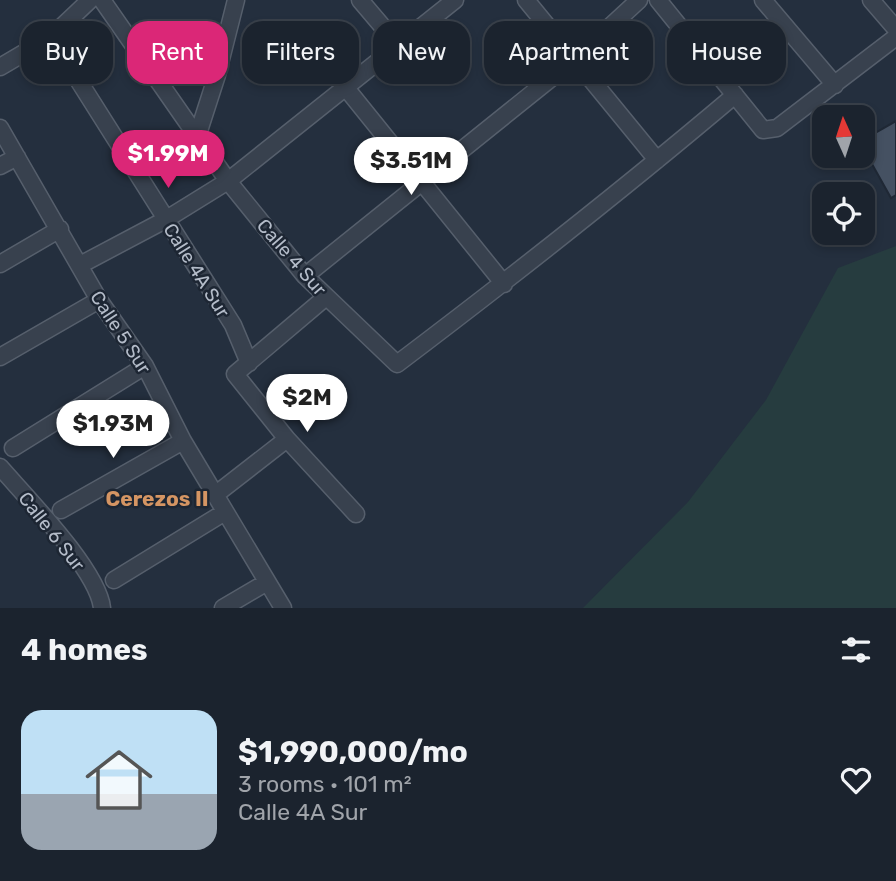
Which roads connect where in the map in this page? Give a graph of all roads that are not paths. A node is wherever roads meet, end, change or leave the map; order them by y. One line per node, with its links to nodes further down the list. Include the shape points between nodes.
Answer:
1 (90, 0): 11 (street)
2 (102, 0): 28 (street, Calle 4 Sur)
3 (236, 0): 28 (street)
4 (360, 0): 12 (street)
5 (455, 0): 13 (street)
6 (526, 0): 14 (street)
7 (639, 0): 15 (street)
8 (658, 0): 26 (street)
9 (763, 0): 24 (street)
10 (871, 0): 16 (street)
11 (68, 21)
12 (378, 21)
13 (429, 21)
14 (543, 21)
15 (616, 21)
16 (896, 29)
17 (896, 37): 24 (street)
18 (21, 55): 19 (street)
19 (0, 67)
20 (373, 67): 25 (street)
21 (80, 84): 34 (street, Calle 4A Sur)
22 (544, 84): 33 (street)
23 (595, 84): 30 (street)
24 (835, 85): 26 (street, via 777,128 764,130)
25 (346, 88): 32 (street); 33 (street)
26 (735, 95): 30 (street)
27 (0, 128): 29 (street, Calle 5 Sur)
28 (197, 137): 32 (street, Calle 4 Sur)
29 (17, 157): 31 (street); 35 (street, Calle 5 Sur)
30 (657, 160): 39 (street)
31 (0, 166)
32 (228, 181): 34 (street); 38 (street, Calle 4 Sur)
33 (422, 182): 38 (street); 39 (street)
34 (165, 220): 37 (street); 43 (street, Calle 4A Sur, via 233,325)
35 (60, 229): 36 (street); 37 (street, Calle 5 Sur)
36 (0, 264)
37 (80, 265): 41 (street, Calle 5 Sur)
38 (306, 276): 40 (street, Calle 4 Sur)
39 (504, 284): 40 (street, Calle 4 Sur, via 397,364)
40 (326, 298): 43 (street)
41 (99, 300): 42 (street); 44 (street, Calle 5 Sur)
42 (0, 356)
43 (249, 363): 45 (street, via 235,374)
44 (145, 366): 46 (street, Calle 5 Sur); 47 (street)
45 (286, 439): 49 (street); 52 (street)
46 (183, 441): 49 (street, Calle 5 Sur); 50 (street)
47 (13, 448)
48 (0, 467): 55 (street, Calle 6 Sur, via 73,551)
49 (215, 495): 51 (street, Calle 5 Sur)
50 (61, 510)
51 (225, 512): 53 (street); 54 (street, Calle 5 Sur)
52 (356, 514)
53 (114, 580)
54 (267, 582): 56 (street); 57 (street, Calle 5 Sur)
55 (101, 603)
56 (223, 608)
57 (283, 608)

